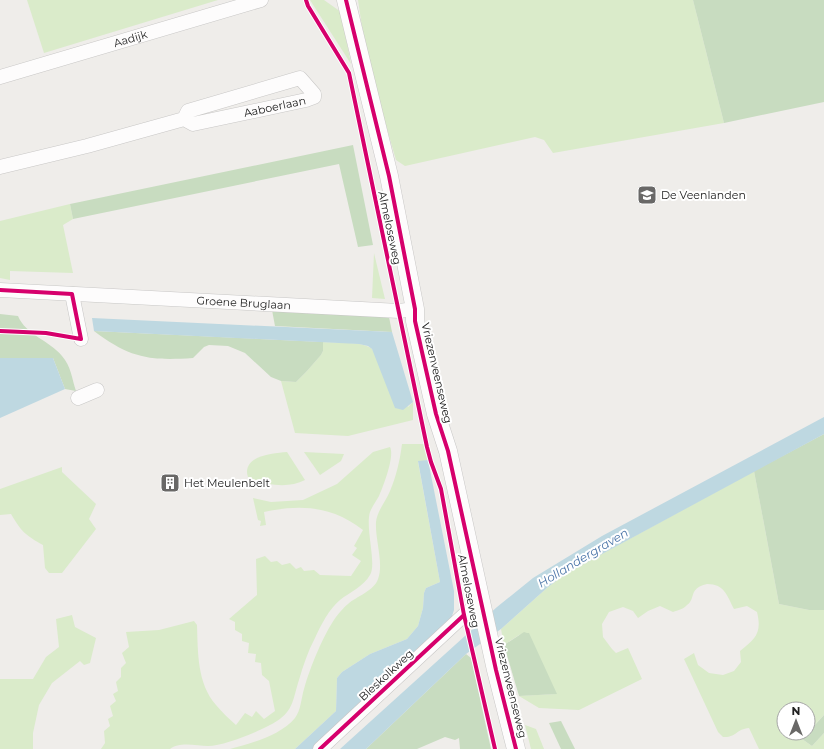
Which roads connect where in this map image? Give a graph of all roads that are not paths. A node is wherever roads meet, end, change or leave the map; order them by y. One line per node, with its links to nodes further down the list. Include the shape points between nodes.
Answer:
1 (261, 0): 3 (street, Aadijk)
2 (346, 0): 8 (street, Vriezenveenseweg, via 389,176)
3 (0, 77)
4 (184, 119): 4 (street, Aaboerlaan, via 188,111 300,78 314,94 314,97 306,100 193,124); 5 (street, Aaboerlaan)
5 (0, 167)
6 (0, 290): 7 (street, Groene Bruglaan)
7 (72, 294): 8 (street, Groene Bruglaan, via 399,311); 9 (street)
8 (415, 309): 12 (street, Vriezenveenseweg, via 415,321 436,414 448,451)
9 (81, 339)
10 (97, 390): 11 (street)
11 (78, 398)
12 (482, 610): 13 (street, Bleskolkweg, via 464,615); 14 (street, Vriezenveenseweg)
13 (320, 749)
14 (516, 749)

